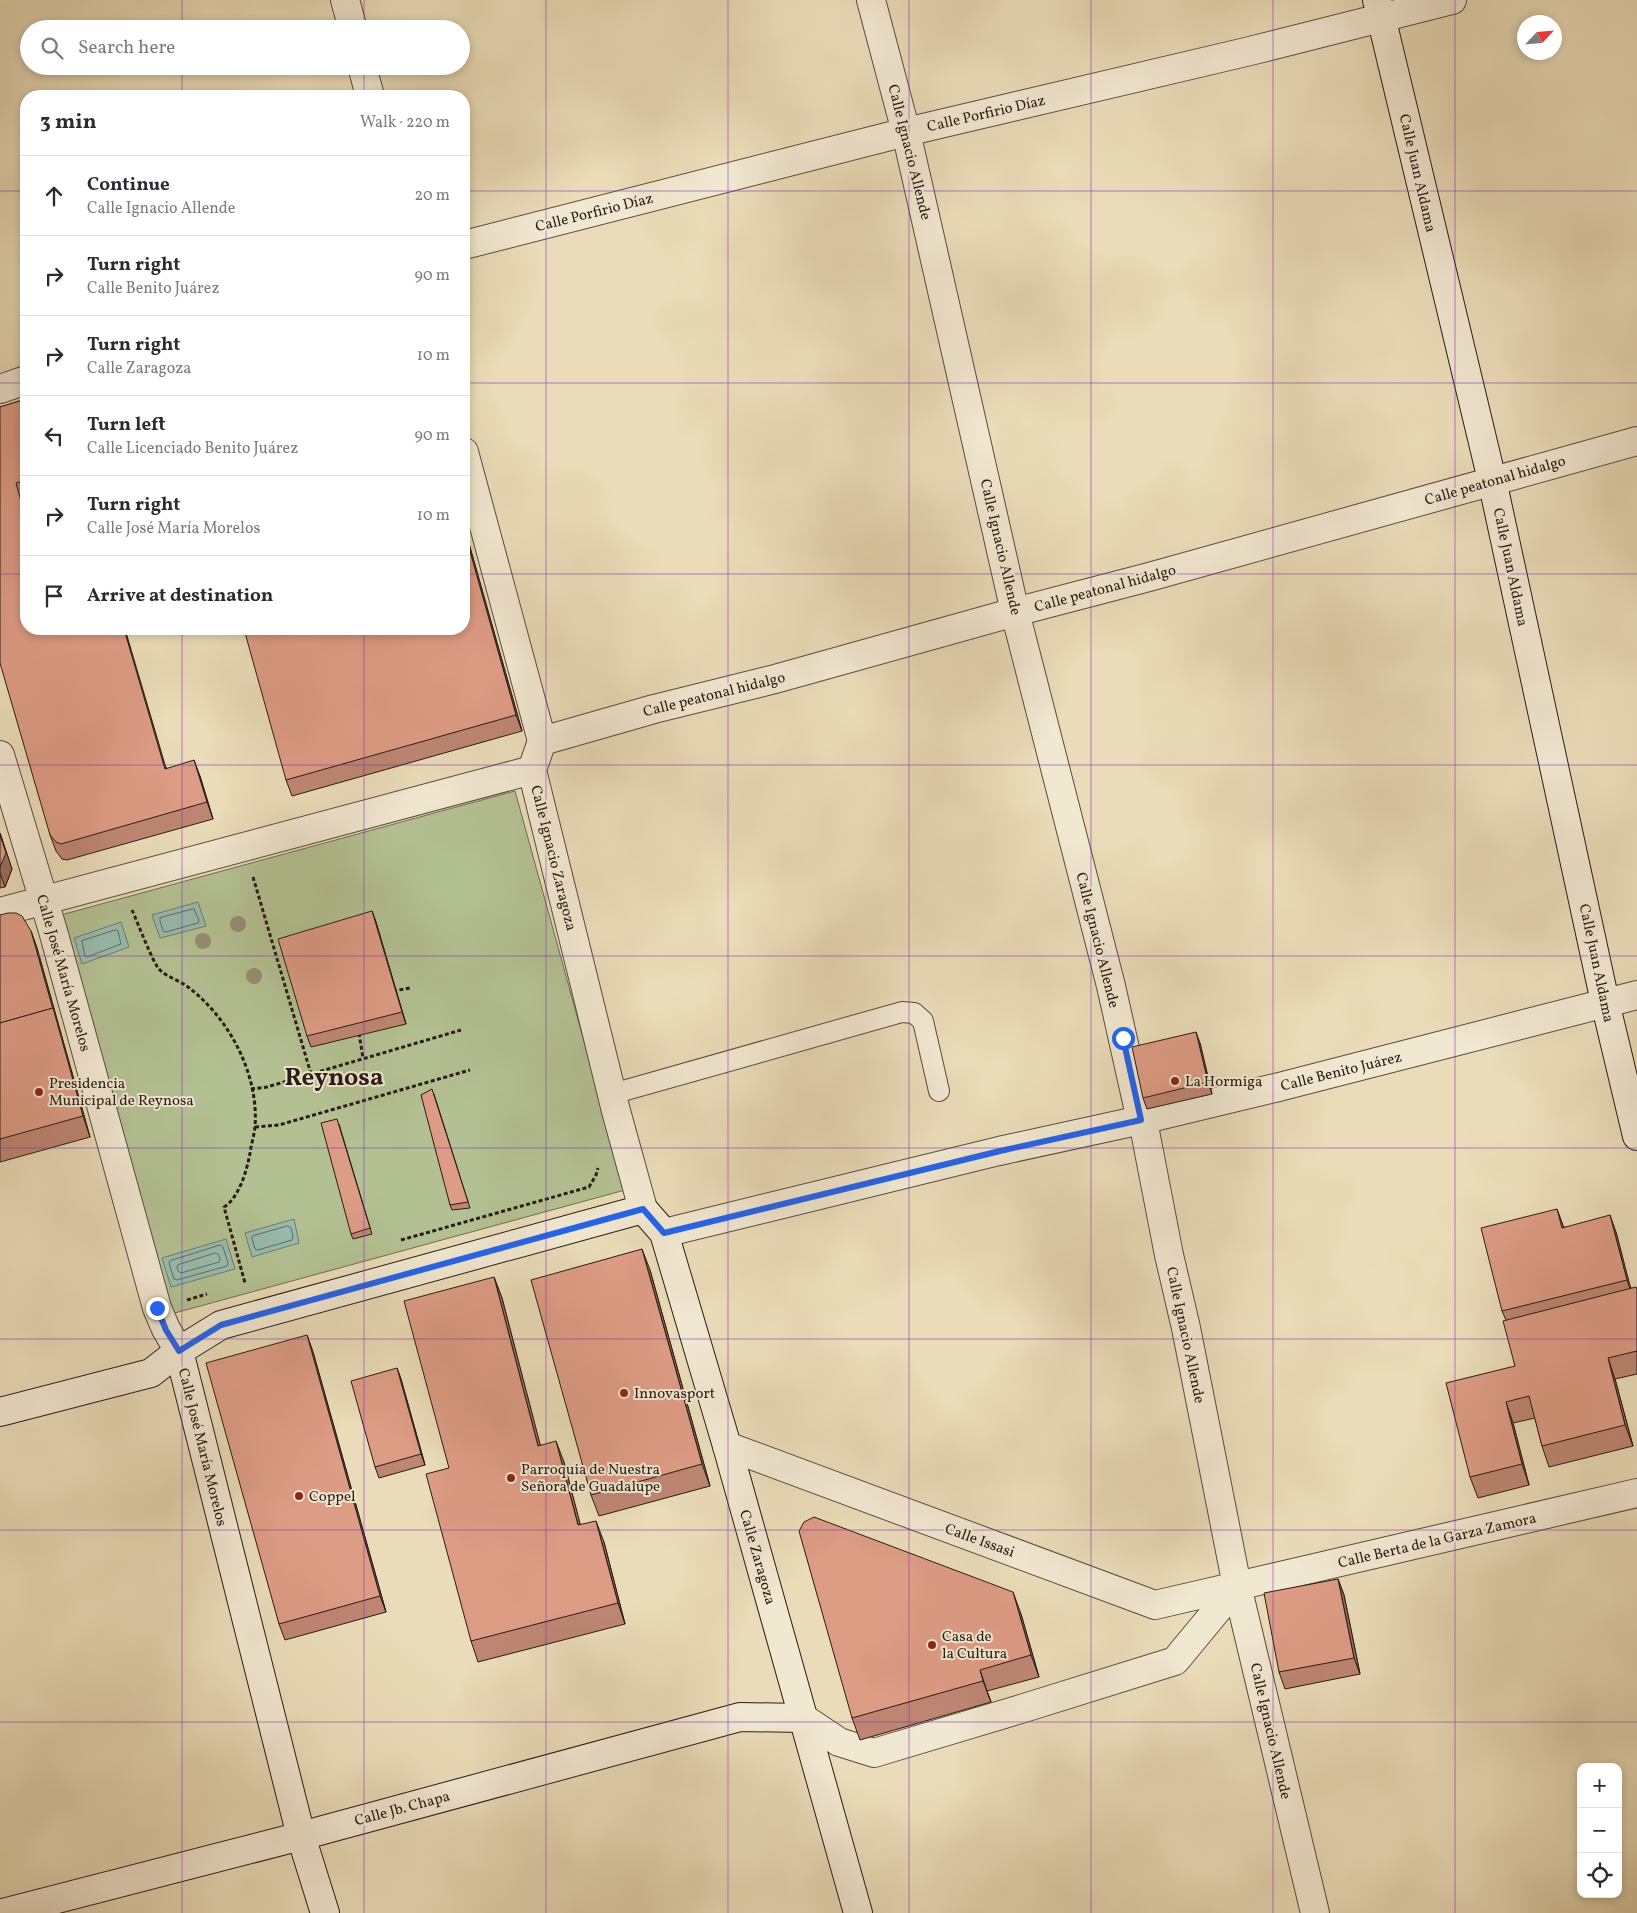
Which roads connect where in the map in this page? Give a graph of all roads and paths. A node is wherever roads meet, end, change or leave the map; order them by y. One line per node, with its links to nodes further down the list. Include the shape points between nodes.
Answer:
1 (345, 0): 5 (street)
2 (871, 0): 8 (street, Calle Ignacio Allende)
3 (1452, 0): 4 (street, Calle Porfirio Díaz)
4 (1379, 9): 8 (street, Calle Porfirio Díaz); 14 (street, Calle Juan Aldama)
5 (351, 20)
6 (364, 75): 7 (street)
7 (368, 90)
8 (906, 132): 9 (street, Calle Porfirio Díaz); 15 (street, Calle Ignacio Allende)
9 (470, 243)
10 (20, 382): 11 (street)
11 (0, 389)
12 (1637, 441): 14 (street, Calle peatonal hidalgo)
13 (470, 474): 16 (street)
14 (1492, 480): 15 (street, Calle peatonal hidalgo); 26 (street, Calle Juan Aldama)
15 (1015, 612): 16 (street, Calle peatonal hidalgo); 35 (street, Calle Ignacio Allende, via 1111,986)
16 (542, 741): 18 (street, Calle Ignacio Zaragoza)
17 (0, 755): 20 (street, Calle José María Morelos)
18 (532, 770): 20 (street); 34 (street, Calle Ignacio Zaragoza)
19 (252, 874): 31 (path)
20 (44, 899): 22 (street); 46 (street, Calle José María Morelos)
21 (131, 907): 32 (path, via 158,969 188,987 214,1011 232,1037 248,1070)
22 (0, 912)
23 (410, 988): 24 (path)
24 (390, 992)
25 (1637, 995): 26 (street, Calle Benito Juárez)
26 (1605, 1002): 35 (street, Calle Benito Juárez); 37 (street, Calle Juan Aldama)
27 (357, 1025): 29 (path)
28 (461, 1030): 29 (path)
29 (363, 1058): 31 (path)
30 (470, 1070): 36 (path, via 279,1124)
31 (311, 1074): 32 (path)
32 (251, 1089): 36 (path)
33 (939, 1091): 34 (lane, via 923,1021 914,1013 902,1012)
34 (612, 1094): 39 (street, Calle Ignacio Zaragoza)
35 (1141, 1120): 40 (street, Calle Benito Juárez); 51 (street, Calle Ignacio Allende)
36 (255, 1127): 43 (path, via 249,1160 240,1184 232,1202 224,1207)
37 (1637, 1136)
38 (598, 1164): 41 (path, via 589,1187)
39 (643, 1209): 40 (street, Calle Zaragoza); 47 (street, via 221,1325)
40 (664, 1233): 49 (street, Calle Zaragoza)
41 (398, 1241)
42 (254, 1281): 43 (path)
43 (245, 1283): 44 (path)
44 (237, 1286)
45 (212, 1293): 46 (path)
46 (157, 1308): 47 (street, Calle José María Morelos)
47 (179, 1351): 48 (street, via 151,1374); 53 (street, Calle José María Morelos)
48 (0, 1412)
49 (727, 1446): 51 (street, Calle Issasi, via 1155,1605); 52 (street, Calle Zaragoza)
50 (1637, 1493): 51 (street, Calle Berta de la Garza Zamora)
51 (1237, 1586): 52 (street, via 1175,1660 1024,1708 874,1753 839,1742); 57 (street, Calle Ignacio Allende)
52 (803, 1718): 53 (street, Calle Jb. Chapa, via 740,1717); 56 (street, Calle Zaragoza)
53 (301, 1836): 54 (street, Calle Jb. Chapa); 55 (street, Calle José María Morelos)
54 (3, 1913)
55 (325, 1913)
56 (858, 1913)
57 (1314, 1913)

